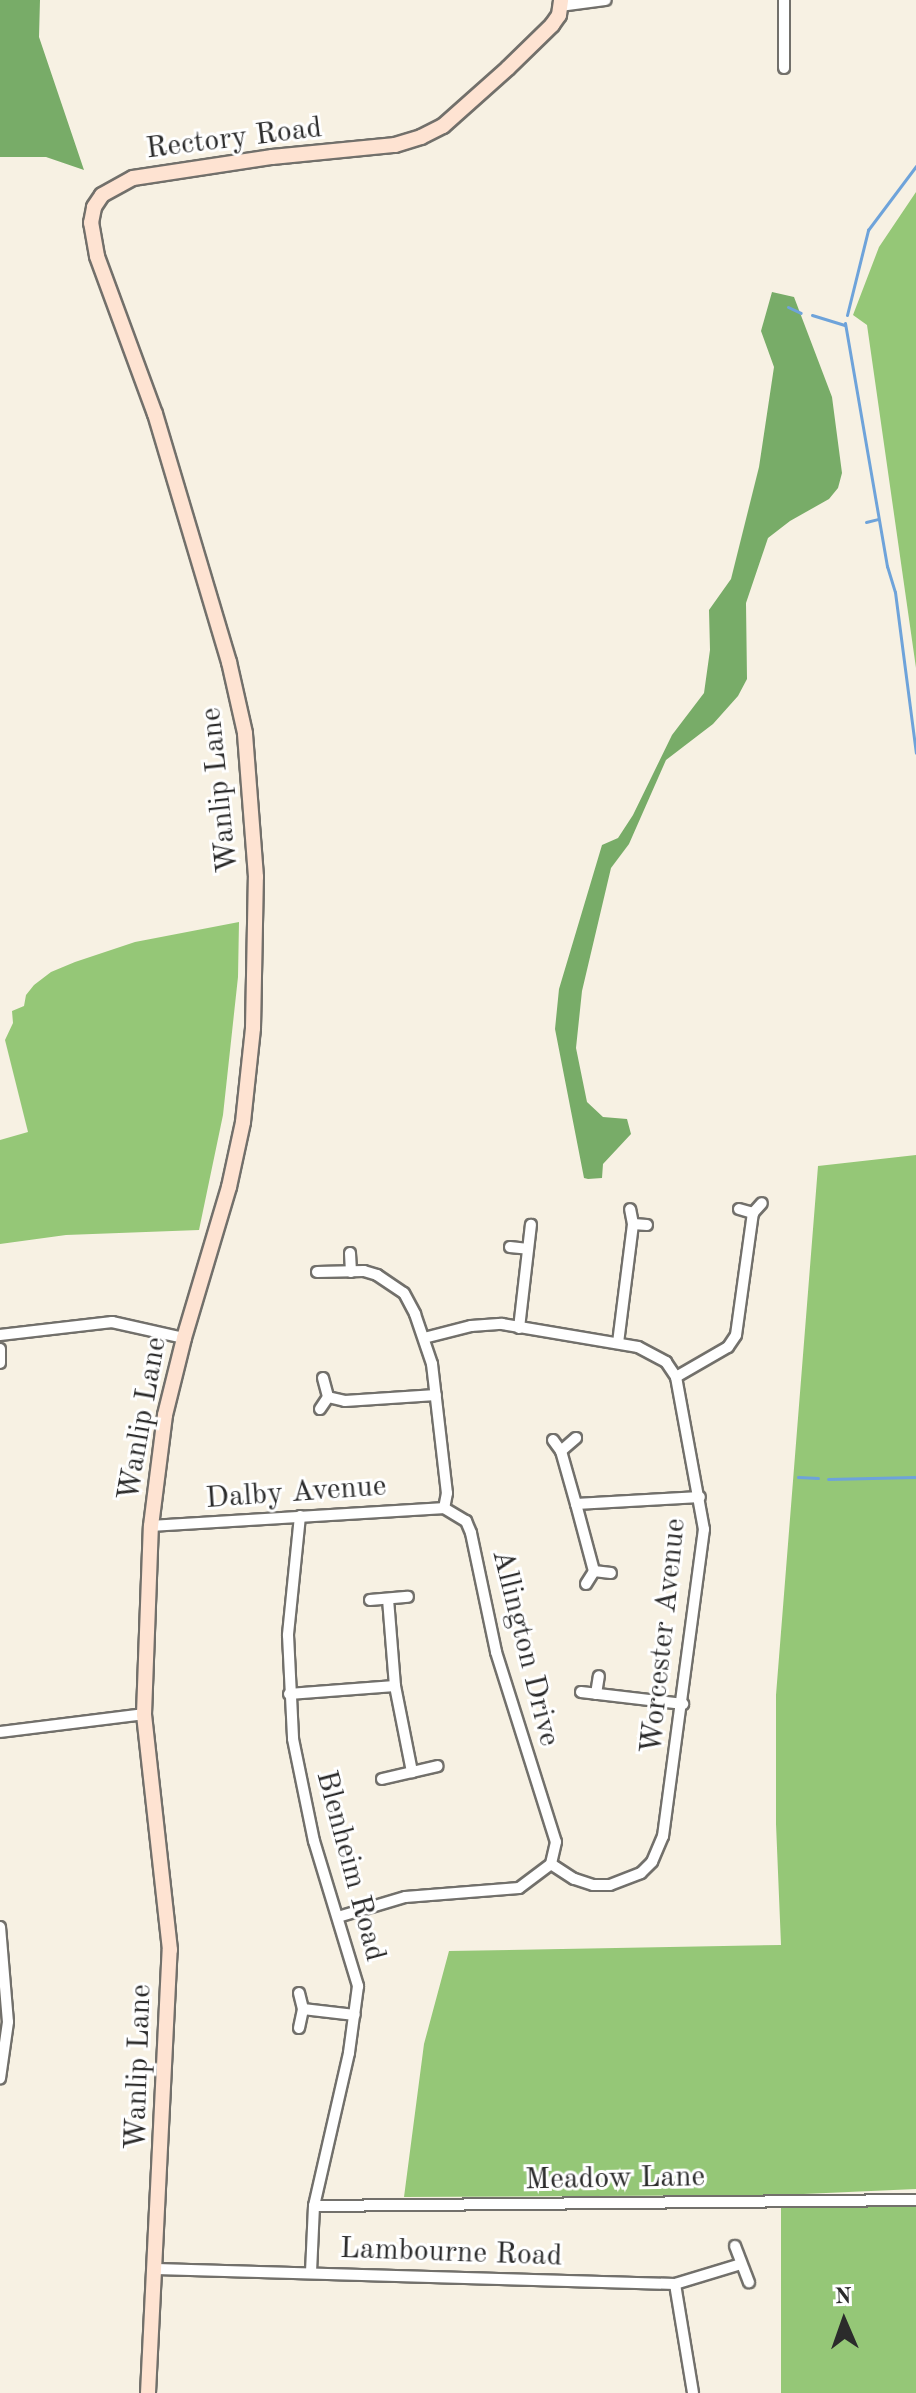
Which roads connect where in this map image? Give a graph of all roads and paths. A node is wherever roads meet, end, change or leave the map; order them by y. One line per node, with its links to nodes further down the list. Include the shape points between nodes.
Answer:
1 (606, 0): 3 (street)
2 (784, 0): 4 (street)
3 (561, 3): 5 (street, Rectory Road, via 552,25 508,68 443,126 421,137 395,145 154,173 115,185 102,195 94,207 92,237)
4 (784, 68)
5 (173, 471): 20 (street, Wanlip Lane, via 245,733 256,902 253,1028 243,1122)
6 (762, 1203): 9 (street)
7 (630, 1209): 10 (street)
8 (739, 1209): 9 (street)
9 (753, 1213): 25 (street, via 736,1335 728,1347)
10 (633, 1224): 12 (street); 22 (street)
11 (531, 1225): 14 (street)
12 (647, 1225)
13 (510, 1247): 14 (street)
14 (528, 1249): 18 (street)
15 (350, 1253): 17 (street)
16 (317, 1272): 17 (street)
17 (351, 1272): 21 (street, via 377,1275 404,1293)
18 (519, 1328): 21 (street, via 471,1326); 22 (street)
19 (0, 1335): 20 (street, via 112,1322)
20 (184, 1338): 37 (street, Wanlip Lane, via 158,1456)
21 (424, 1338): 27 (street)
22 (618, 1343): 25 (street, via 654,1353)
23 (0, 1349): 24 (street)
24 (0, 1363)
25 (676, 1377): 33 (street, Worcester Avenue)
26 (323, 1378): 28 (street)
27 (436, 1395): 28 (street, via 345,1401); 35 (street, via 447,1493)
28 (328, 1397): 29 (street)
29 (320, 1409)
30 (576, 1438): 32 (street)
31 (553, 1440): 32 (street)
32 (561, 1451): 34 (street)
33 (700, 1497): 34 (street); 49 (street, Worcester Avenue, via 704,1542)
34 (576, 1504): 38 (street)
35 (444, 1508): 36 (street, Dalby Avenue); 55 (street, Allington Drive, via 466,1521 471,1533 496,1652 556,1842)
36 (300, 1516): 37 (street, Dalby Avenue); 47 (street, Blenheim Road, via 288,1635)
37 (151, 1526): 50 (street, Wanlip Lane)
38 (594, 1571): 39 (street); 40 (street)
39 (611, 1573)
40 (586, 1584)
41 (408, 1597): 42 (street)
42 (388, 1599): 43 (street); 45 (street)
43 (370, 1600)
44 (599, 1676): 48 (street)
45 (395, 1686): 47 (street); 53 (street)
46 (581, 1692): 48 (street)
47 (289, 1694): 56 (street, Blenheim Road, via 300,1787)
48 (596, 1694): 49 (street)
49 (683, 1704): 55 (street, Worcester Avenue, via 663,1836 652,1862 626,1880 601,1885 574,1879)
50 (144, 1714): 51 (street); 67 (street, Wanlip Lane, via 170,1947)
51 (0, 1732)
52 (438, 1766): 53 (street)
53 (412, 1772): 54 (street)
54 (382, 1779)
55 (551, 1864): 56 (street, via 519,1888 405,1897)
56 (338, 1917): 60 (street, Blenheim Road, via 358,1986)
57 (0, 1927): 62 (street, via 8,2022)
58 (299, 1993): 59 (street)
59 (303, 2009): 60 (street); 61 (street)
60 (355, 2015): 64 (street, Blenheim Road)
61 (299, 2028)
62 (0, 2078)
63 (916, 2200): 64 (street, Meadow Lane)
64 (314, 2206): 68 (street, Blenheim Road)
65 (735, 2246): 66 (street)
66 (741, 2264): 69 (street); 70 (street, Lambourne Road)
67 (156, 2269): 68 (street, Lambourne Road); 71 (street, Wanlip Lane)
68 (311, 2273): 70 (street, Lambourne Road)
69 (749, 2282)
70 (675, 2284): 72 (street)
71 (148, 2393)
72 (693, 2393)

